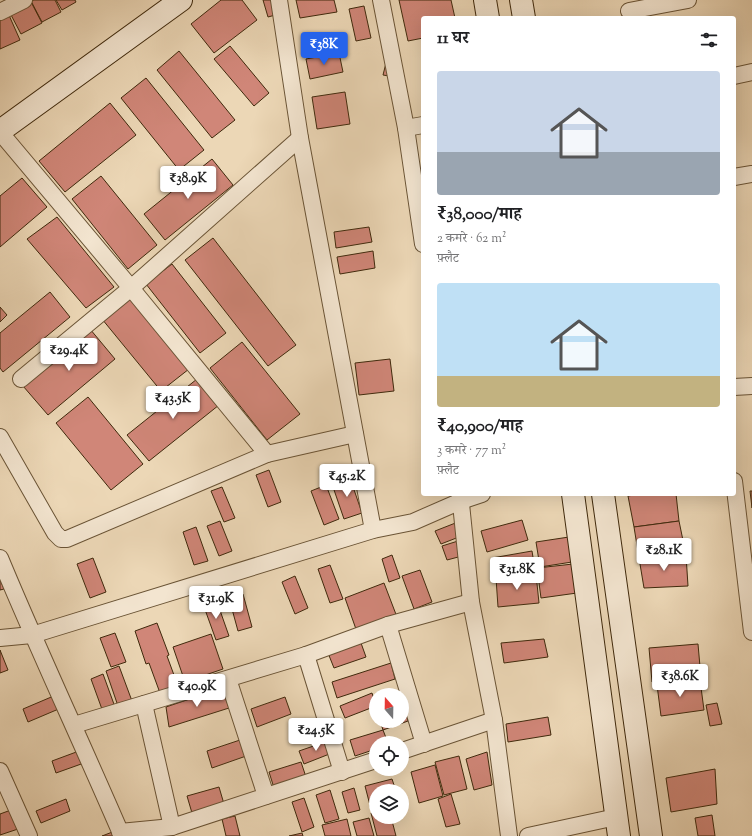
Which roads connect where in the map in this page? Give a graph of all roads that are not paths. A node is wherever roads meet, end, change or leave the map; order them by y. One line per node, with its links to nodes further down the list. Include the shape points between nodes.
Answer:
1 (24, 0): 9 (street)
2 (181, 0): 16 (street)
3 (279, 0): 17 (street)
4 (381, 0): 15 (street)
5 (485, 0): 10 (street)
6 (521, 0): 11 (street)
7 (688, 0): 8 (street)
8 (629, 10)
9 (0, 12)
10 (488, 16)
11 (524, 16)
12 (752, 72): 13 (street)
13 (736, 76)
14 (421, 125): 15 (street)
15 (406, 128): 20 (street)
16 (0, 132): 21 (street)
17 (300, 138): 21 (street); 25 (street)
18 (752, 174): 19 (street)
19 (736, 177)
20 (421, 230)
21 (131, 288): 22 (street); 27 (street)
22 (21, 379)
23 (752, 386): 24 (street)
24 (736, 387)
25 (355, 434): 27 (street); 32 (street)
26 (2, 445): 27 (street, via 55,533 61,539 67,540)
27 (267, 454)
28 (573, 496): 50 (street)
29 (603, 496): 56 (street)
30 (736, 496): 36 (street)
31 (460, 497): 32 (street, via 413,522); 34 (street)
32 (373, 530): 37 (street)
33 (0, 558): 37 (street)
34 (470, 602): 35 (street); 42 (street)
35 (388, 625): 39 (street); 44 (street)
36 (752, 632)
37 (32, 635): 38 (street); 43 (street)
38 (0, 638)
39 (306, 655): 40 (street); 48 (street)
40 (228, 679): 41 (street); 49 (street)
41 (144, 704): 43 (street); 51 (street)
42 (494, 720): 44 (street); 54 (street)
43 (74, 725): 52 (street)
44 (424, 744): 45 (street)
45 (409, 749)
46 (369, 762): 48 (street)
47 (0, 771): 53 (street)
48 (342, 772): 49 (street)
49 (266, 796): 51 (street)
50 (618, 826): 55 (street)
51 (172, 827): 52 (street)
52 (121, 834)
53 (29, 836)
54 (510, 836)
55 (528, 836)
56 (651, 836)

